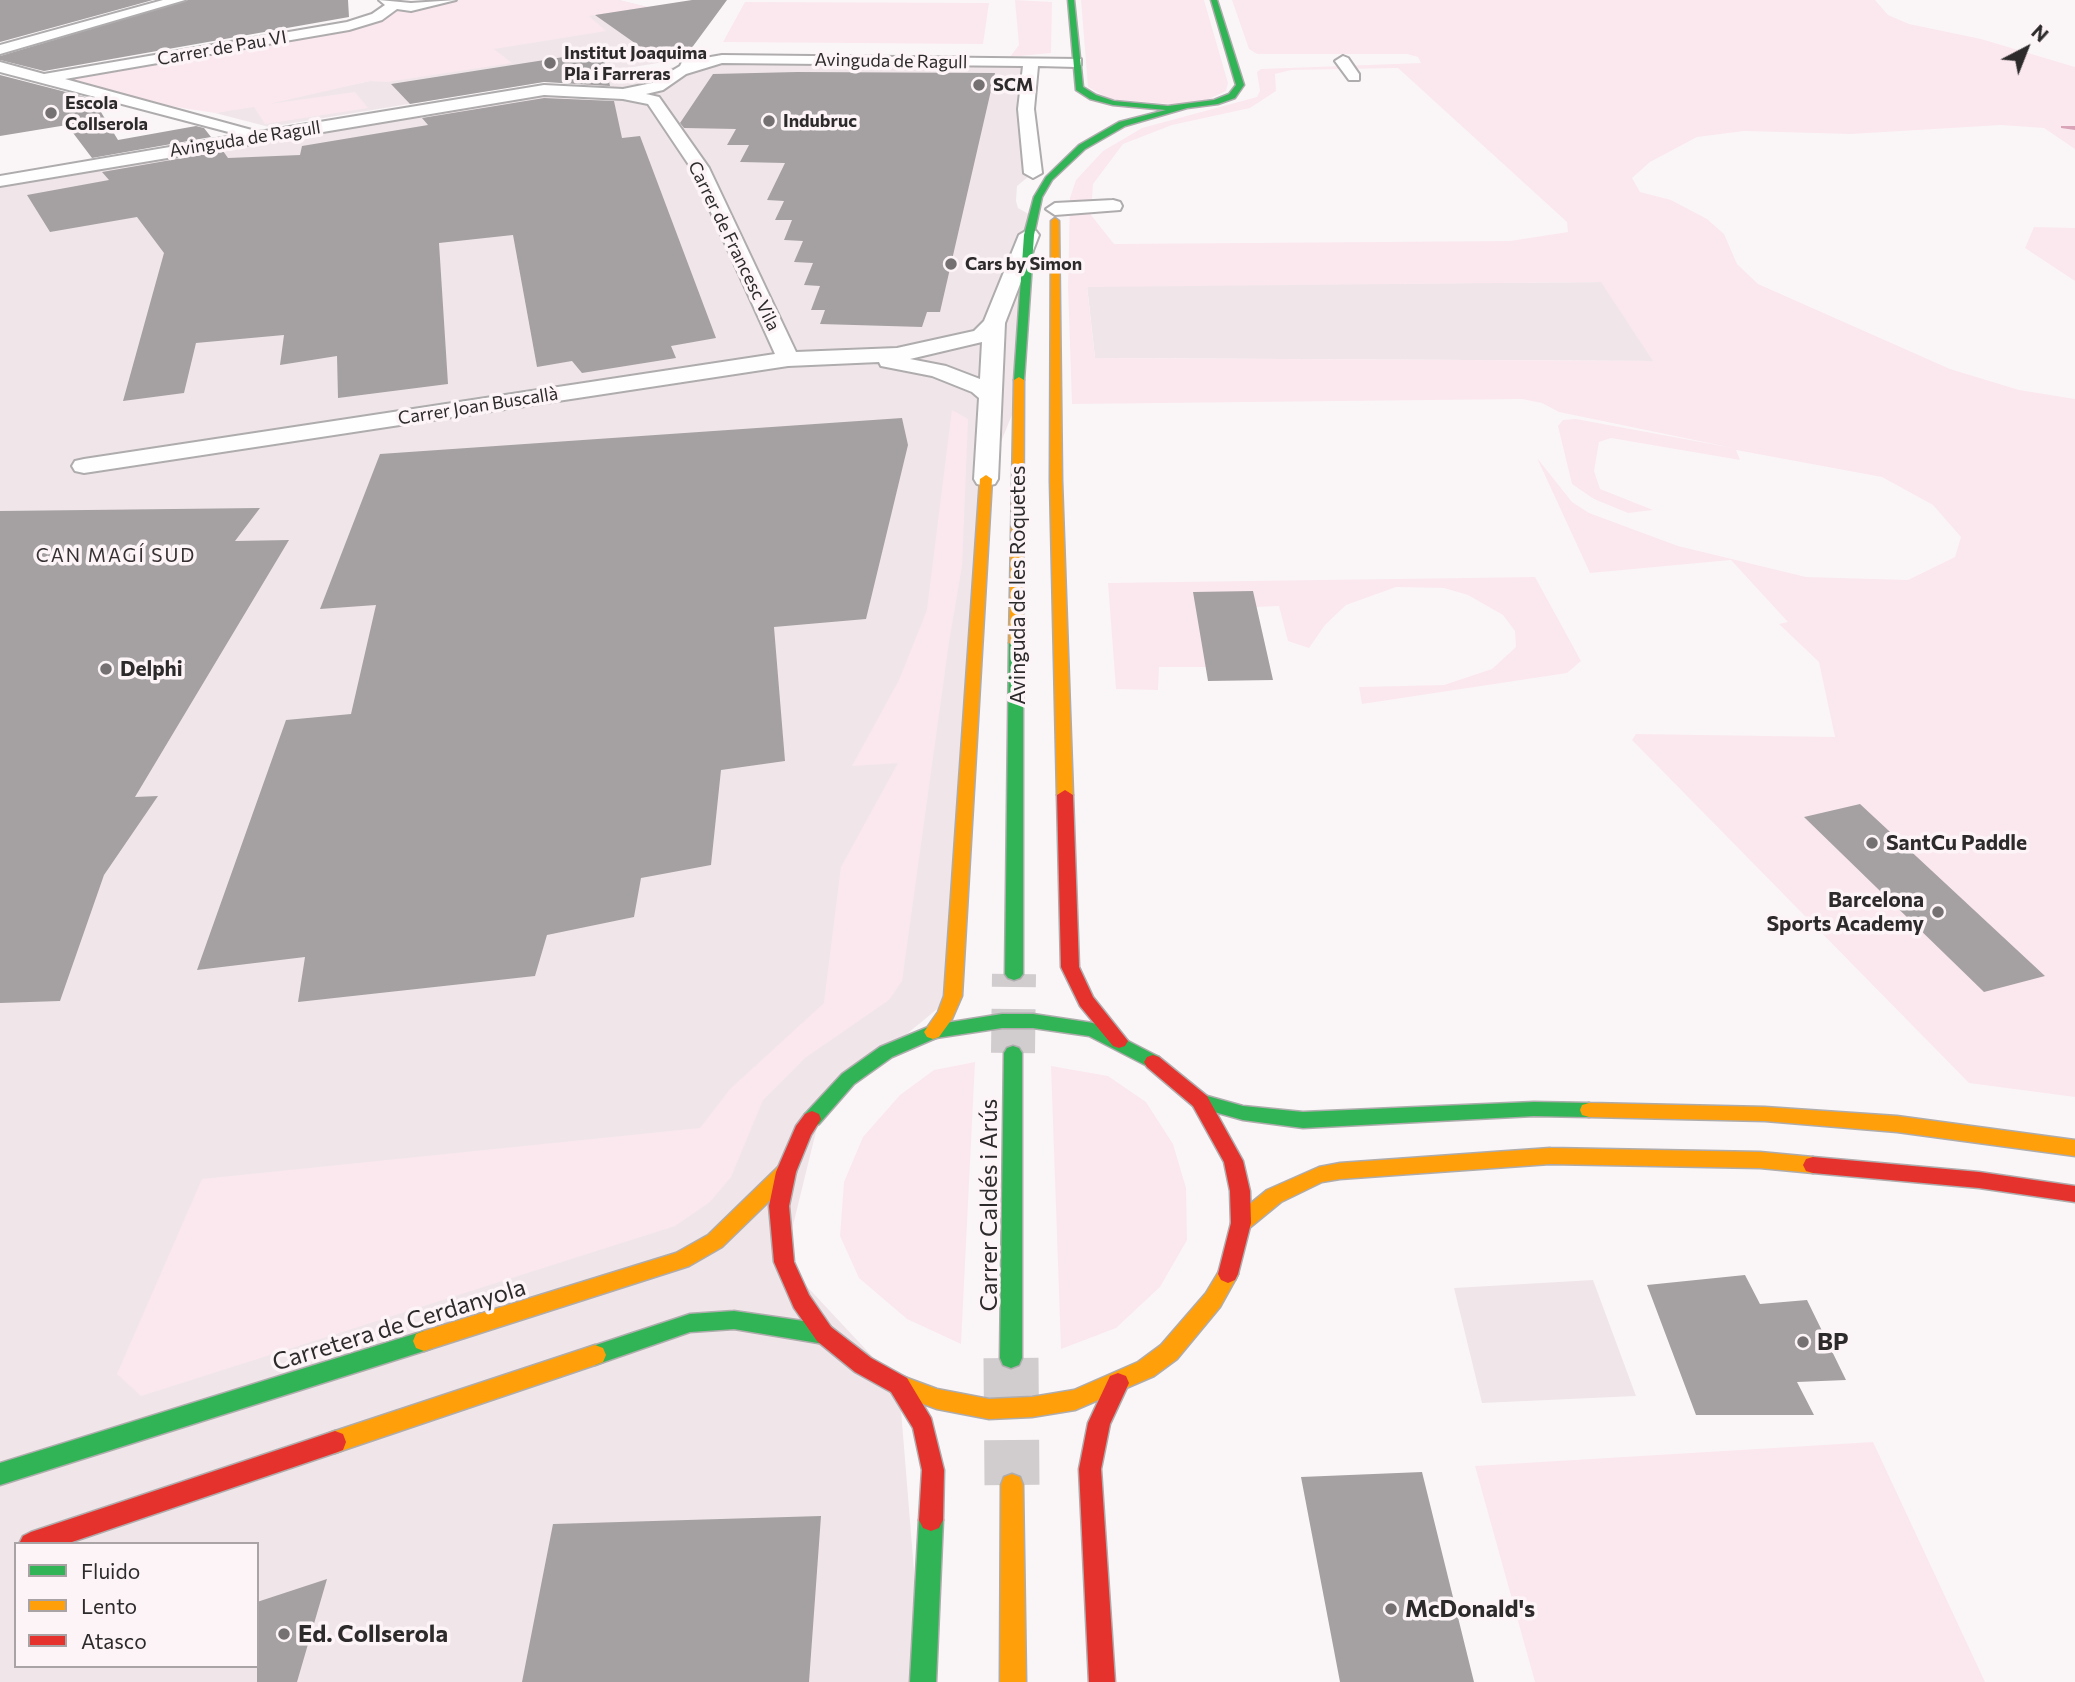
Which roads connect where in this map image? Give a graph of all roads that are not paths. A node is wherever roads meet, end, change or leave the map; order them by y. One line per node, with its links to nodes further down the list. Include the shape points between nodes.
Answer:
1 (178, 0): 7 (street)
2 (449, 0): 5 (street, via 422,6)
3 (1214, 0): 19 (main road, via 1240,85 1225,99)
4 (1069, 1): 10 (main road)
5 (389, 2): 15 (street, Carrer de Pau VI, via 377,17 349,26)
6 (101, 4): 7 (street)
7 (127, 12): 8 (street)
8 (2, 50)
9 (1343, 61): 14 (street)
10 (1076, 62): 11 (street, Avinguda de Ragull); 19 (main road, via 1077,85 1102,108)
11 (1031, 63): 16 (street, Avinguda de Ragull, via 722,59); 23 (street, Avinguda de les Roquetes, via 1026,109)
12 (0, 67): 15 (street)
13 (635, 74): 16 (street)
14 (1354, 77)
15 (46, 78): 21 (street)
16 (658, 84): 18 (street); 32 (street, Carrer de Francesc Vila)
17 (544, 90): 18 (street); 18 (street, via 614,77 596,88); 21 (street, Avinguda de Ragull)
18 (615, 94)
19 (1183, 108): 22 (main road, Avinguda de les Roquetes, via 1111,128)
20 (1085, 126): 23 (main road)
21 (265, 136): 24 (street, Avinguda de Ragull)
22 (1063, 165): 25 (main road, Avinguda de les Roquetes); 27 (main road)
23 (1033, 173): 25 (main road, Avinguda de les Roquetes)
24 (0, 181)
25 (1038, 197): 28 (main road, Avinguda de les Roquetes)
26 (1113, 206): 27 (street)
27 (1055, 209): 39 (main road, via 1056,481 1070,967 1086,1001)
28 (1029, 235): 29 (street); 37 (main road, Avinguda de les Roquetes, via 1018,400)
29 (994, 323): 30 (street, Carrer Joan Buscallà, via 981,336); 34 (street)
30 (937, 346): 31 (street, Carrer Joan Buscallà); 33 (street, via 949,356 949,363)
31 (873, 358): 32 (street, Carrer Joan Buscallà); 33 (street, Carrer Joan Buscallà)
32 (788, 359): 35 (street, Carrer Joan Buscallà)
33 (937, 371): 34 (street, Carrer Joan Buscallà)
34 (988, 394): 36 (street)
35 (83, 466)
36 (986, 479): 38 (main road, via 953,996)
37 (1014, 974)
38 (933, 1032): 39 (main road, via 971,1023 1033,1021 1093,1030); 43 (main road, via 886,1052 848,1079 803,1131)
39 (1120, 1042): 41 (main road, via 1154,1062)
40 (1013, 1053): 47 (main road, Carrer Caldés i Arús)
41 (1200, 1101): 42 (main road, via 1243,1113 1303,1120 1546,1109 1765,1114 1897,1124); 45 (main road, via 1233,1161)
42 (2075, 1148)
43 (786, 1172): 46 (main road, via 779,1206 784,1262 801,1301); 50 (main road, Carretera de Cerdanyola, via 715,1241 682,1260)
44 (2075, 1194): 45 (main road, via 1979,1180 1760,1160 1550,1156 1320,1175 1274,1196)
45 (1241, 1223): 48 (main road, via 1229,1272 1213,1300 1168,1352)
46 (824, 1334): 49 (main road); 52 (main road, via 734,1320 690,1324)
47 (1011, 1358)
48 (1118, 1383): 49 (main road, via 1076,1400 989,1409 937,1399); 55 (main road, via 1099,1423 1090,1469)
49 (899, 1385): 53 (main road, via 923,1425 933,1470)
50 (0, 1474)
51 (1012, 1485): 54 (main road)
52 (38, 1542)
53 (923, 1682)
54 (1013, 1682)
55 (1102, 1682)

